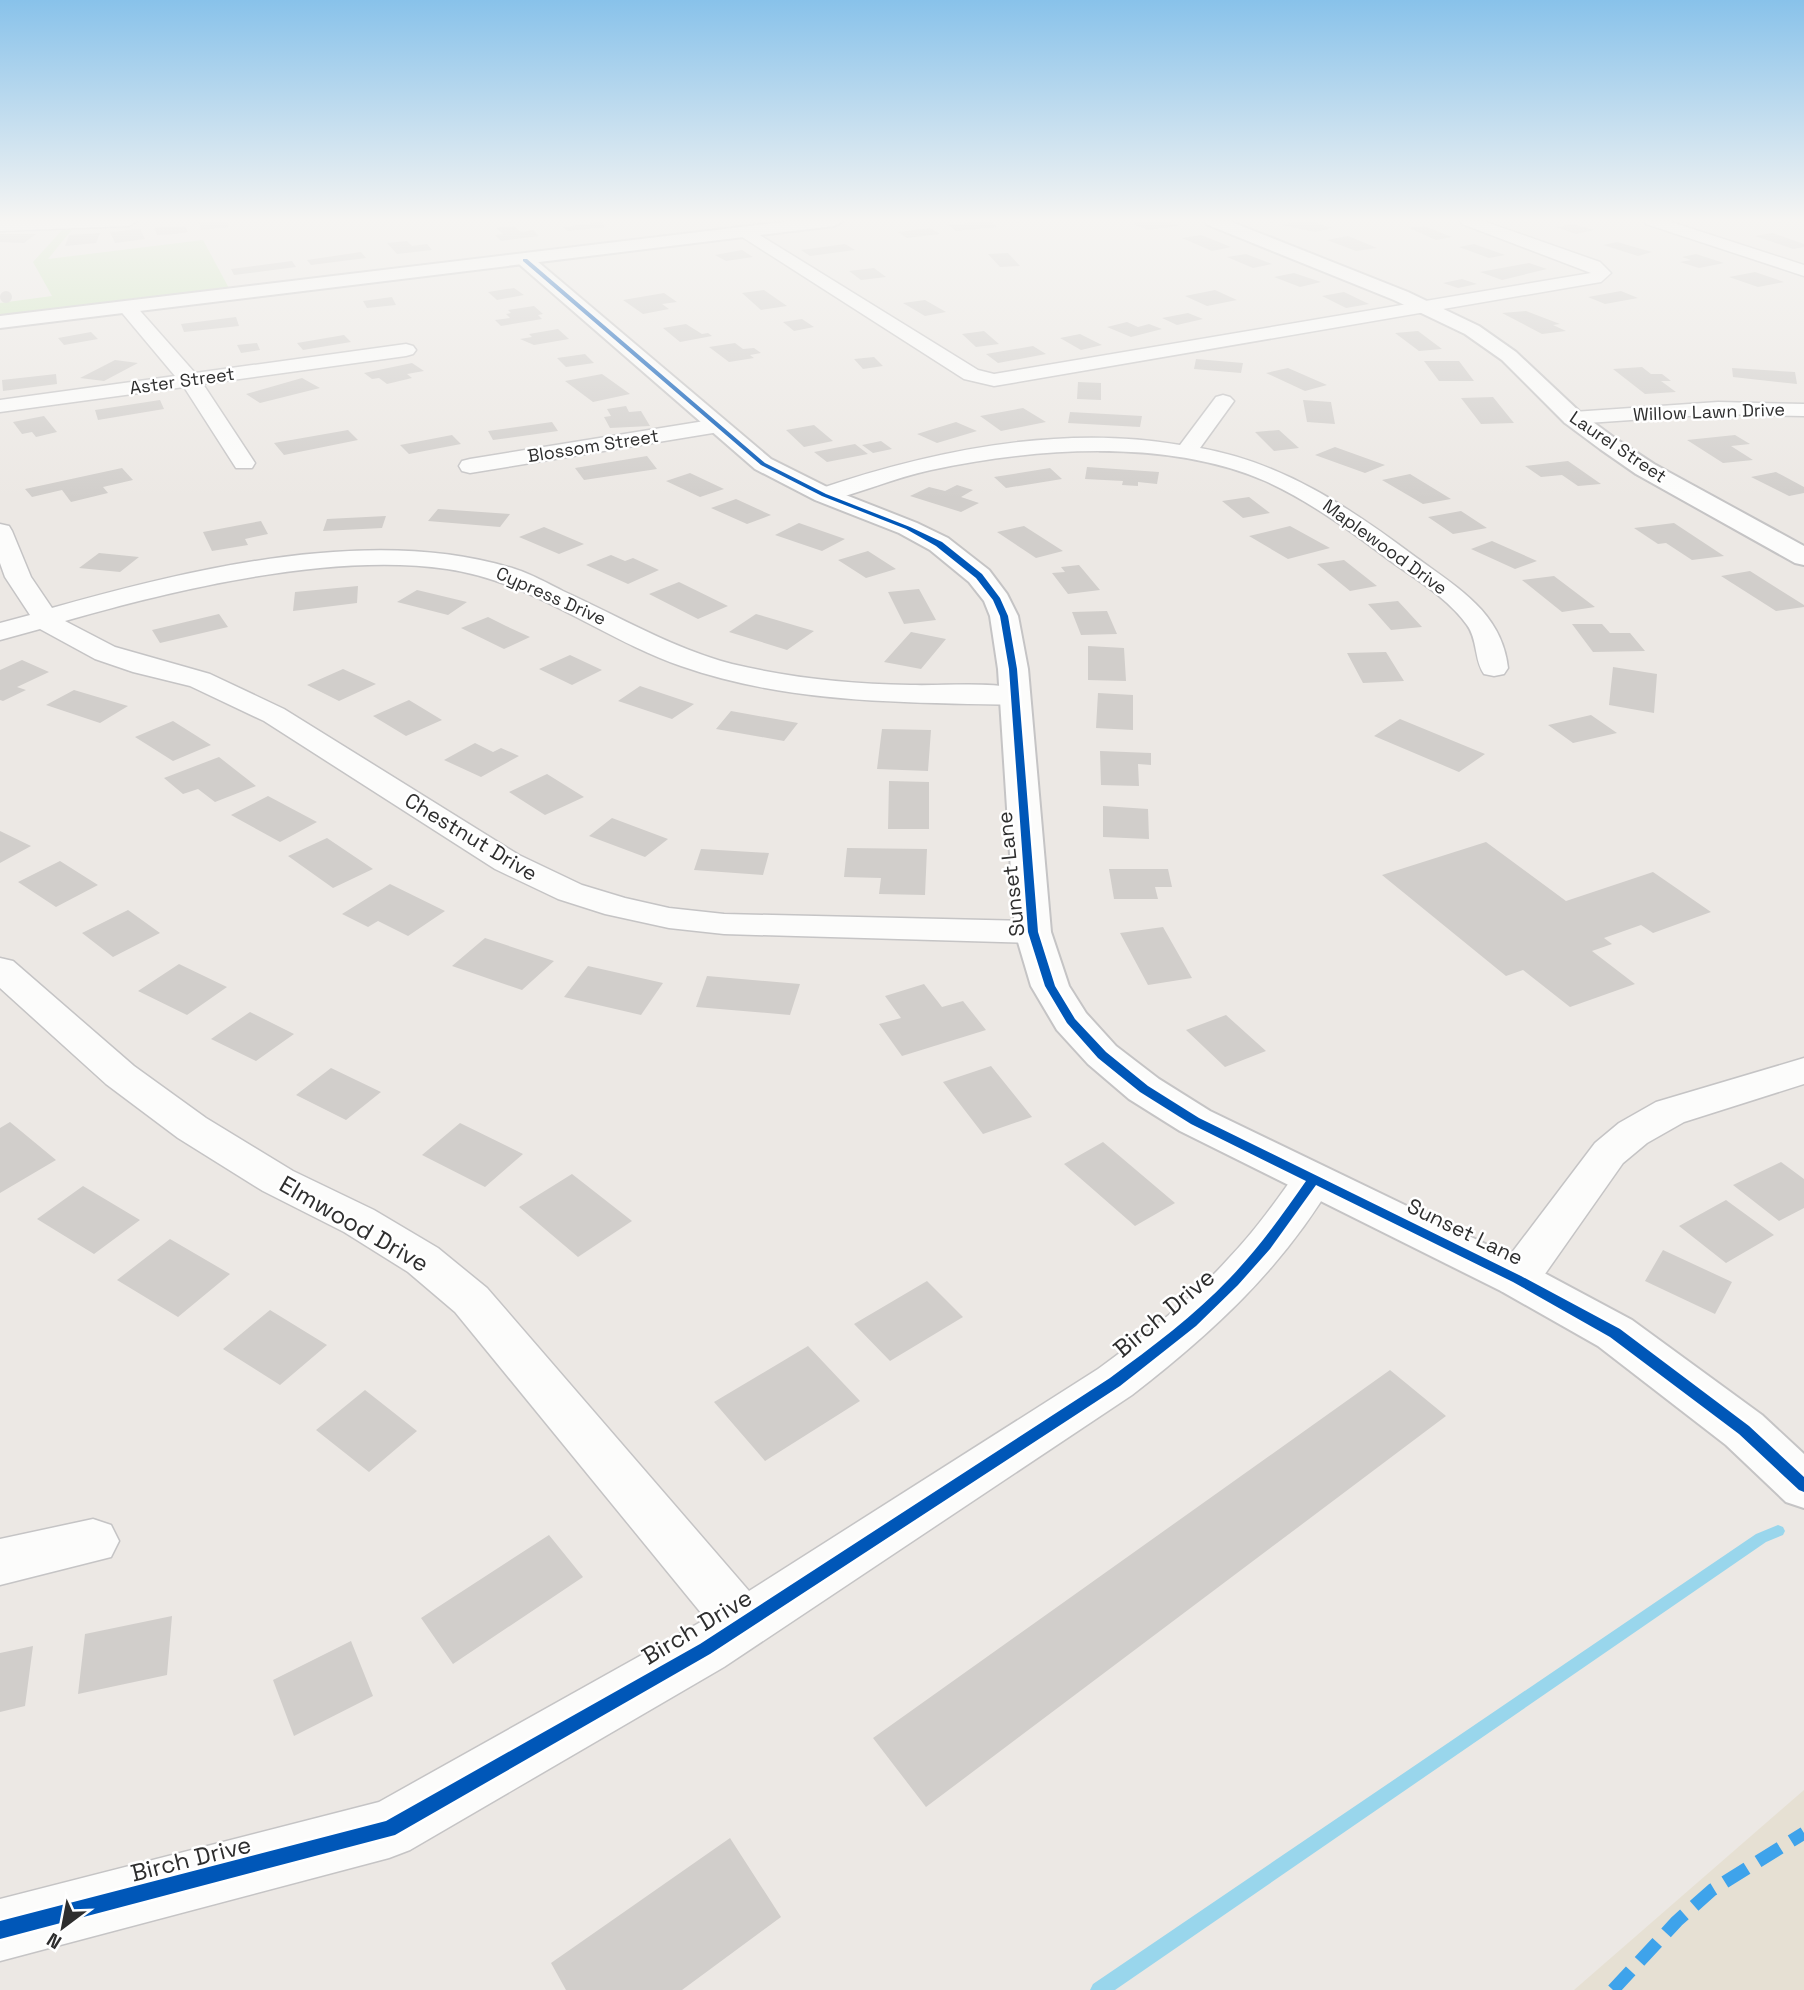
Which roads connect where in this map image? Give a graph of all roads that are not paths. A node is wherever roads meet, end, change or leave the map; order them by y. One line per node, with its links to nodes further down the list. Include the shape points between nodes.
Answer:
1 (74, 314): 7 (street)
2 (132, 314): 9 (street)
3 (587, 314): 14 (street, Sunset Lane)
4 (873, 314): 5 (street, via 971,375 988,380)
5 (1387, 314)
6 (1441, 314): 13 (street, Laurel Street, via 1490,341)
7 (0, 322)
8 (406, 350): 9 (street, Aster Street)
9 (190, 380): 11 (street, Aster Street); 16 (street)
10 (1223, 401): 15 (street)
11 (0, 405)
12 (1804, 410): 13 (street, Willow Lawn Drive, via 1718,408)
13 (1573, 418): 20 (street, Laurel Street, via 1645,469)
14 (717, 426): 17 (street, Blossom Street); 18 (street, Sunset Lane, via 763,464)
15 (1186, 453): 18 (street, Maplewood Drive, via 1108,446 996,451 879,475); 23 (street, Maplewood Drive, via 1266,474 1362,526 1464,604 1490,639)
16 (244, 463)
17 (470, 466)
18 (824, 495): 24 (street, Sunset Lane, via 939,544 979,576 1004,616)
19 (0, 531): 21 (street, Chestnut Drive, via 18,577)
20 (1804, 557)
21 (46, 618): 22 (street, Cypress Drive); 24 (street, Cypress Drive, via 224,576 358,557 418,557 477,565 508,575 688,659 727,671 831,690); 25 (street, Chestnut Drive, via 105,653 200,680 274,715 508,862 570,892 643,912 724,924)
22 (0, 632)
23 (1494, 668)
24 (1016, 696): 25 (street, Sunset Lane)
25 (1033, 932): 28 (street, Sunset Lane, via 1050,986 1071,1021 1102,1055 1195,1121)
26 (0, 969): 33 (street, Elmwood Drive, via 120,1075 192,1128 423,1260 471,1300)
27 (1804, 1070): 29 (street, via 1670,1112 1633,1133 1609,1153)
28 (1313, 1180): 29 (street, Sunset Lane); 33 (street, Birch Drive, via 1233,1283 1172,1339 1115,1382)
29 (1517, 1279): 30 (street, Sunset Lane, via 1615,1333 1663,1367 1744,1430)
30 (1804, 1486)
31 (93, 1541): 32 (street)
32 (0, 1562)
33 (743, 1624): 34 (street, Birch Drive, via 389,1829)
34 (0, 1930)

